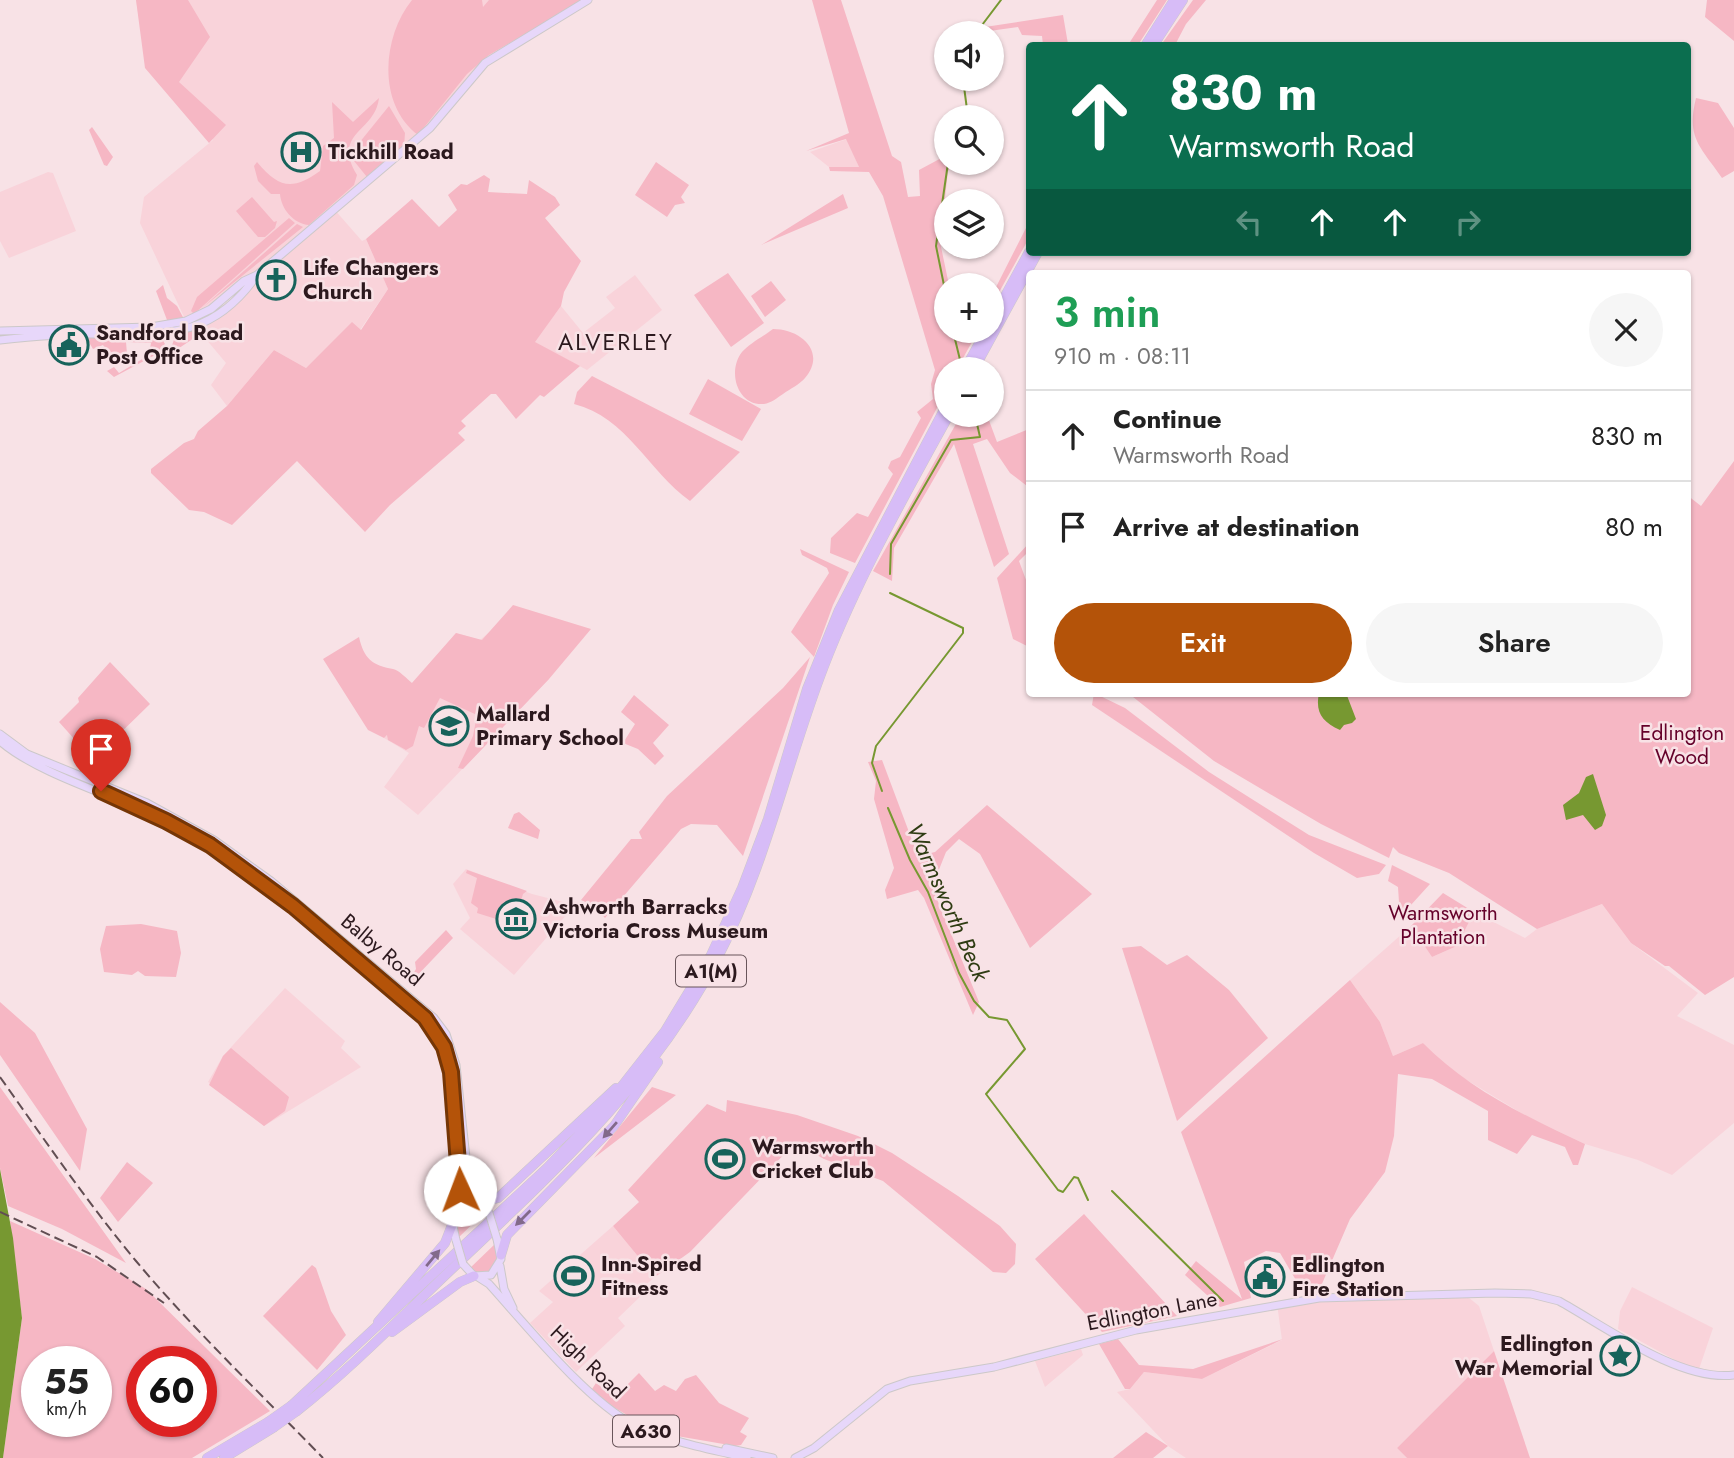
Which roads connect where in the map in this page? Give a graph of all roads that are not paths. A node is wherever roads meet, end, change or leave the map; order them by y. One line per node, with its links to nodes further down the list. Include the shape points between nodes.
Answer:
1 (588, 0): 8 (main road, via 485,63 430,128)
2 (1174, 0): 4 (highway)
3 (1183, 0): 5 (highway)
4 (1148, 42)
5 (1156, 42)
6 (1027, 256): 9 (highway)
7 (1026, 274): 14 (highway)
8 (257, 275): 10 (main road, via 202,315); 12 (main road, via 210,320)
9 (1004, 298)
10 (166, 325): 11 (main road); 12 (main road)
11 (0, 331)
12 (170, 334): 13 (main road)
13 (0, 340)
14 (981, 357)
15 (935, 427): 20 (highway, A1(M), via 839,610 800,712 752,864)
16 (943, 427): 20 (highway, A1(M), via 846,613 815,690 750,891 717,958)
17 (0, 734): 19 (main road, via 27,754)
18 (0, 741): 19 (main road, via 23,758)
19 (146, 807): 21 (main road, Balby Road, via 214,840 271,881 435,1018 446,1034 456,1065 469,1186); 22 (main road, Balby Road, via 210,845 293,906 433,1027 451,1072 460,1179)
20 (682, 1011): 21 (highway, via 617,1087 498,1198); 24 (highway, one-way to 24, via 669,1046 624,1114 509,1232); 27 (highway, A1(M), via 646,1069 596,1130)
21 (479, 1203): 22 (main road, via 467,1201); 24 (main road, High Road, bridge, via 489,1213)
22 (454, 1210): 23 (main road, Balby Road)
23 (452, 1225): 25 (main road, High Road, bridge, via 463,1265); 27 (highway, one-way to 23, via 445,1243)
24 (500, 1259): 25 (main road, via 491,1275); 26 (main road, High Road / A630, via 506,1296)
25 (476, 1276): 26 (main road, High Road / A630); 27 (highway)
26 (519, 1317): 30 (main road, High Road / A630, via 619,1416 651,1433)
27 (365, 1345): 29 (highway, A1(M), bridge)
28 (1734, 1375): 35 (main road, Edlington Lane, via 1712,1376 1683,1369 1543,1296 1474,1293 1319,1298 1136,1330 994,1367 910,1381 879,1394 814,1448)
29 (270, 1425): 31 (highway, A1(M)); 32 (highway, A1(M))
30 (718, 1449): 33 (main road, High Road / A630); 34 (main road, High Road / A630)
31 (207, 1458)
32 (224, 1458)
33 (747, 1458)
34 (773, 1458)
35 (795, 1458)

